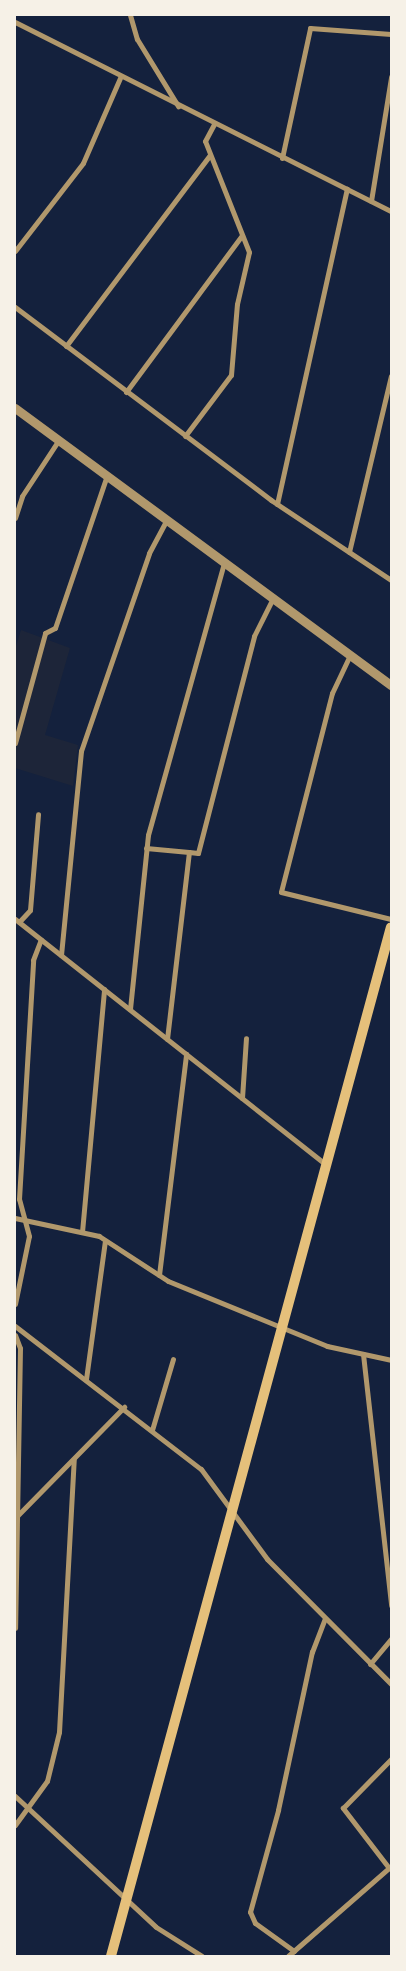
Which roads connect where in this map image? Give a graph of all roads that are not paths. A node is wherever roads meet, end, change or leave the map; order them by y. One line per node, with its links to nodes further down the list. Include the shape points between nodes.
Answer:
1 (130, 15): 6 (street, via 137,39)
2 (15, 22): 5 (street)
3 (391, 34): 9 (street, via 310,28)
4 (391, 77): 11 (street)
5 (120, 78): 6 (street); 14 (street, via 83,163)
6 (178, 107): 7 (street)
7 (214, 124): 8 (street, via 204,141); 9 (street)
8 (210, 155): 13 (street); 16 (street)
9 (282, 158): 10 (street)
10 (347, 189): 11 (street); 23 (street)
11 (370, 201): 12 (street)
12 (391, 211)
13 (242, 235): 18 (street); 20 (street, via 249,252 237,304 231,375)
14 (15, 251)
15 (15, 307): 16 (street)
16 (66, 346): 18 (street)
17 (391, 376): 26 (street)
18 (126, 392): 20 (street)
19 (15, 408): 21 (street)
20 (185, 436): 23 (street)
21 (58, 441): 22 (street); 24 (street, via 22,496)
22 (106, 478): 25 (street); 32 (street, via 55,628 45,634)
23 (277, 504): 26 (street)
24 (15, 518)
25 (166, 522): 27 (street); 40 (street, via 149,554 82,752)
26 (349, 552): 28 (street)
27 (224, 563): 29 (street); 34 (street)
28 (391, 580)
29 (272, 598): 30 (street); 35 (street, via 254,636 198,853)
30 (350, 655): 31 (street); 36 (street, via 332,693 281,892)
31 (391, 685)
32 (15, 743)
33 (38, 814): 37 (street, via 30,910)
34 (146, 848): 35 (street); 42 (street)
35 (189, 852): 44 (street)
36 (391, 919)
37 (17, 920): 39 (street)
38 (391, 927): 47 (main road)
39 (41, 940): 40 (street); 49 (street, via 33,960 19,1199)
40 (61, 955): 41 (street)
41 (104, 989): 42 (street); 50 (street)
42 (130, 1009): 44 (street)
43 (246, 1038): 46 (street)
44 (167, 1039): 45 (street)
45 (186, 1054): 46 (street); 52 (street)
46 (242, 1098): 47 (street)
47 (324, 1163): 55 (main road)
48 (15, 1218): 49 (street)
49 (23, 1220): 50 (street); 53 (street, via 29,1236)
50 (82, 1232): 51 (street)
51 (105, 1241): 52 (street); 60 (street)
52 (159, 1275): 55 (street)
53 (15, 1304)
54 (15, 1326): 60 (street)
55 (282, 1327): 57 (street); 65 (main road)
56 (15, 1335): 64 (street, via 20,1348)
57 (363, 1354): 59 (street); 66 (street)
58 (173, 1359): 62 (street)
59 (391, 1360)
60 (86, 1379): 61 (street)
61 (124, 1407): 62 (street); 63 (street)
62 (152, 1430): 65 (street, via 201,1469)
63 (74, 1459): 64 (street); 74 (street, via 59,1732 47,1781)
64 (17, 1516): 68 (street)
65 (233, 1516): 67 (street); 77 (main road)
66 (391, 1605)
67 (326, 1618): 70 (street); 78 (street, via 312,1652 278,1810 250,1912 255,1923)
68 (15, 1628)
69 (391, 1639): 70 (street)
70 (370, 1664): 71 (street)
71 (391, 1684)
72 (391, 1759): 76 (street, via 343,1808)
73 (15, 1796): 74 (street)
74 (30, 1808): 75 (street); 77 (street)
75 (15, 1824)
76 (390, 1867): 78 (street)
77 (125, 1899): 79 (main road); 80 (street, via 156,1927)
78 (294, 1951): 81 (street)
79 (111, 1956)
80 (202, 1956)
81 (288, 1956)

